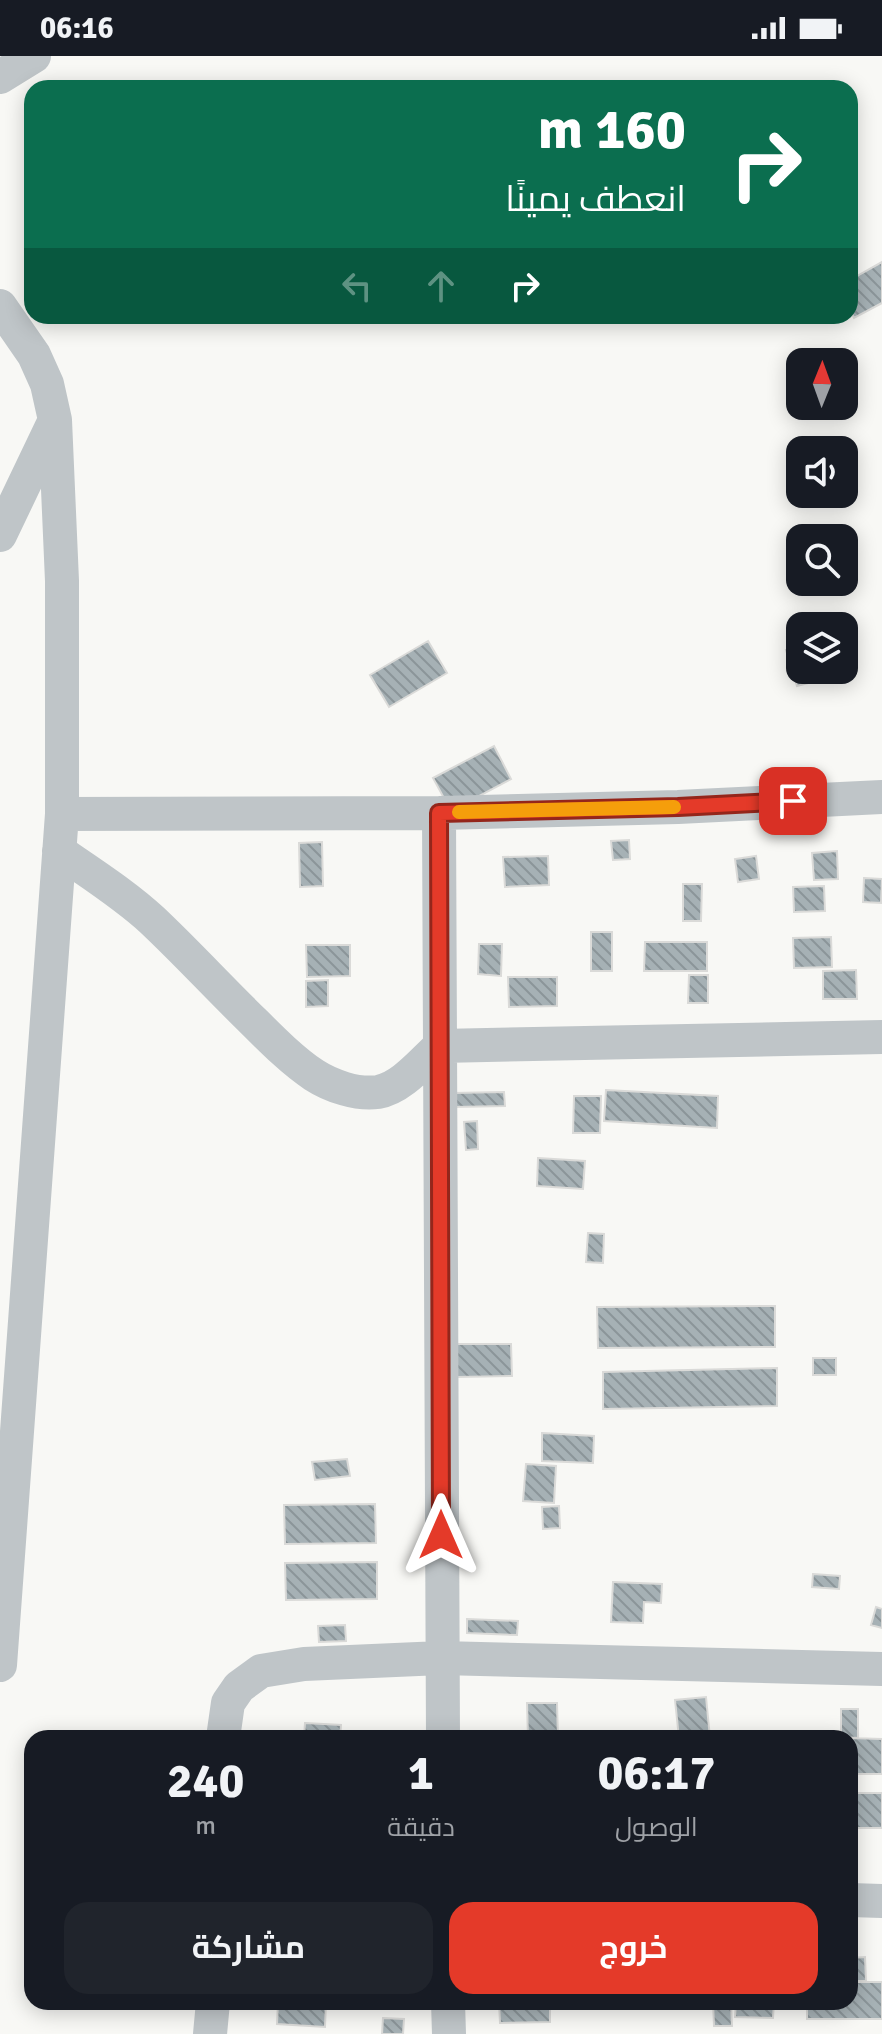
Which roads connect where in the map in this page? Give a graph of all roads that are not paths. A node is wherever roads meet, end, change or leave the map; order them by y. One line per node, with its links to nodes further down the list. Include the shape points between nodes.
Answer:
1 (34, 56): 2 (street)
2 (0, 77)
3 (0, 306): 4 (street, via 34,355)
4 (55, 420): 5 (street); 8 (street, via 62,581)
5 (0, 535)
6 (882, 797): 7 (street)
7 (439, 813): 8 (street); 11 (street)
8 (62, 814): 9 (street)
9 (59, 851): 11 (street, via 150,919 265,1033 327,1082 360,1091 387,1089); 13 (street)
10 (882, 1037): 11 (street)
11 (440, 1046): 12 (street)
12 (441, 1658): 14 (street); 15 (street, via 261,1671 228,1703); 16 (street)
13 (0, 1665)
14 (882, 1669)
15 (224, 1730)
16 (443, 1730)
17 (858, 1900): 18 (street)
18 (882, 1901)
19 (212, 2010): 21 (street)
20 (448, 2010): 22 (street)
21 (210, 2034)
22 (449, 2034)

